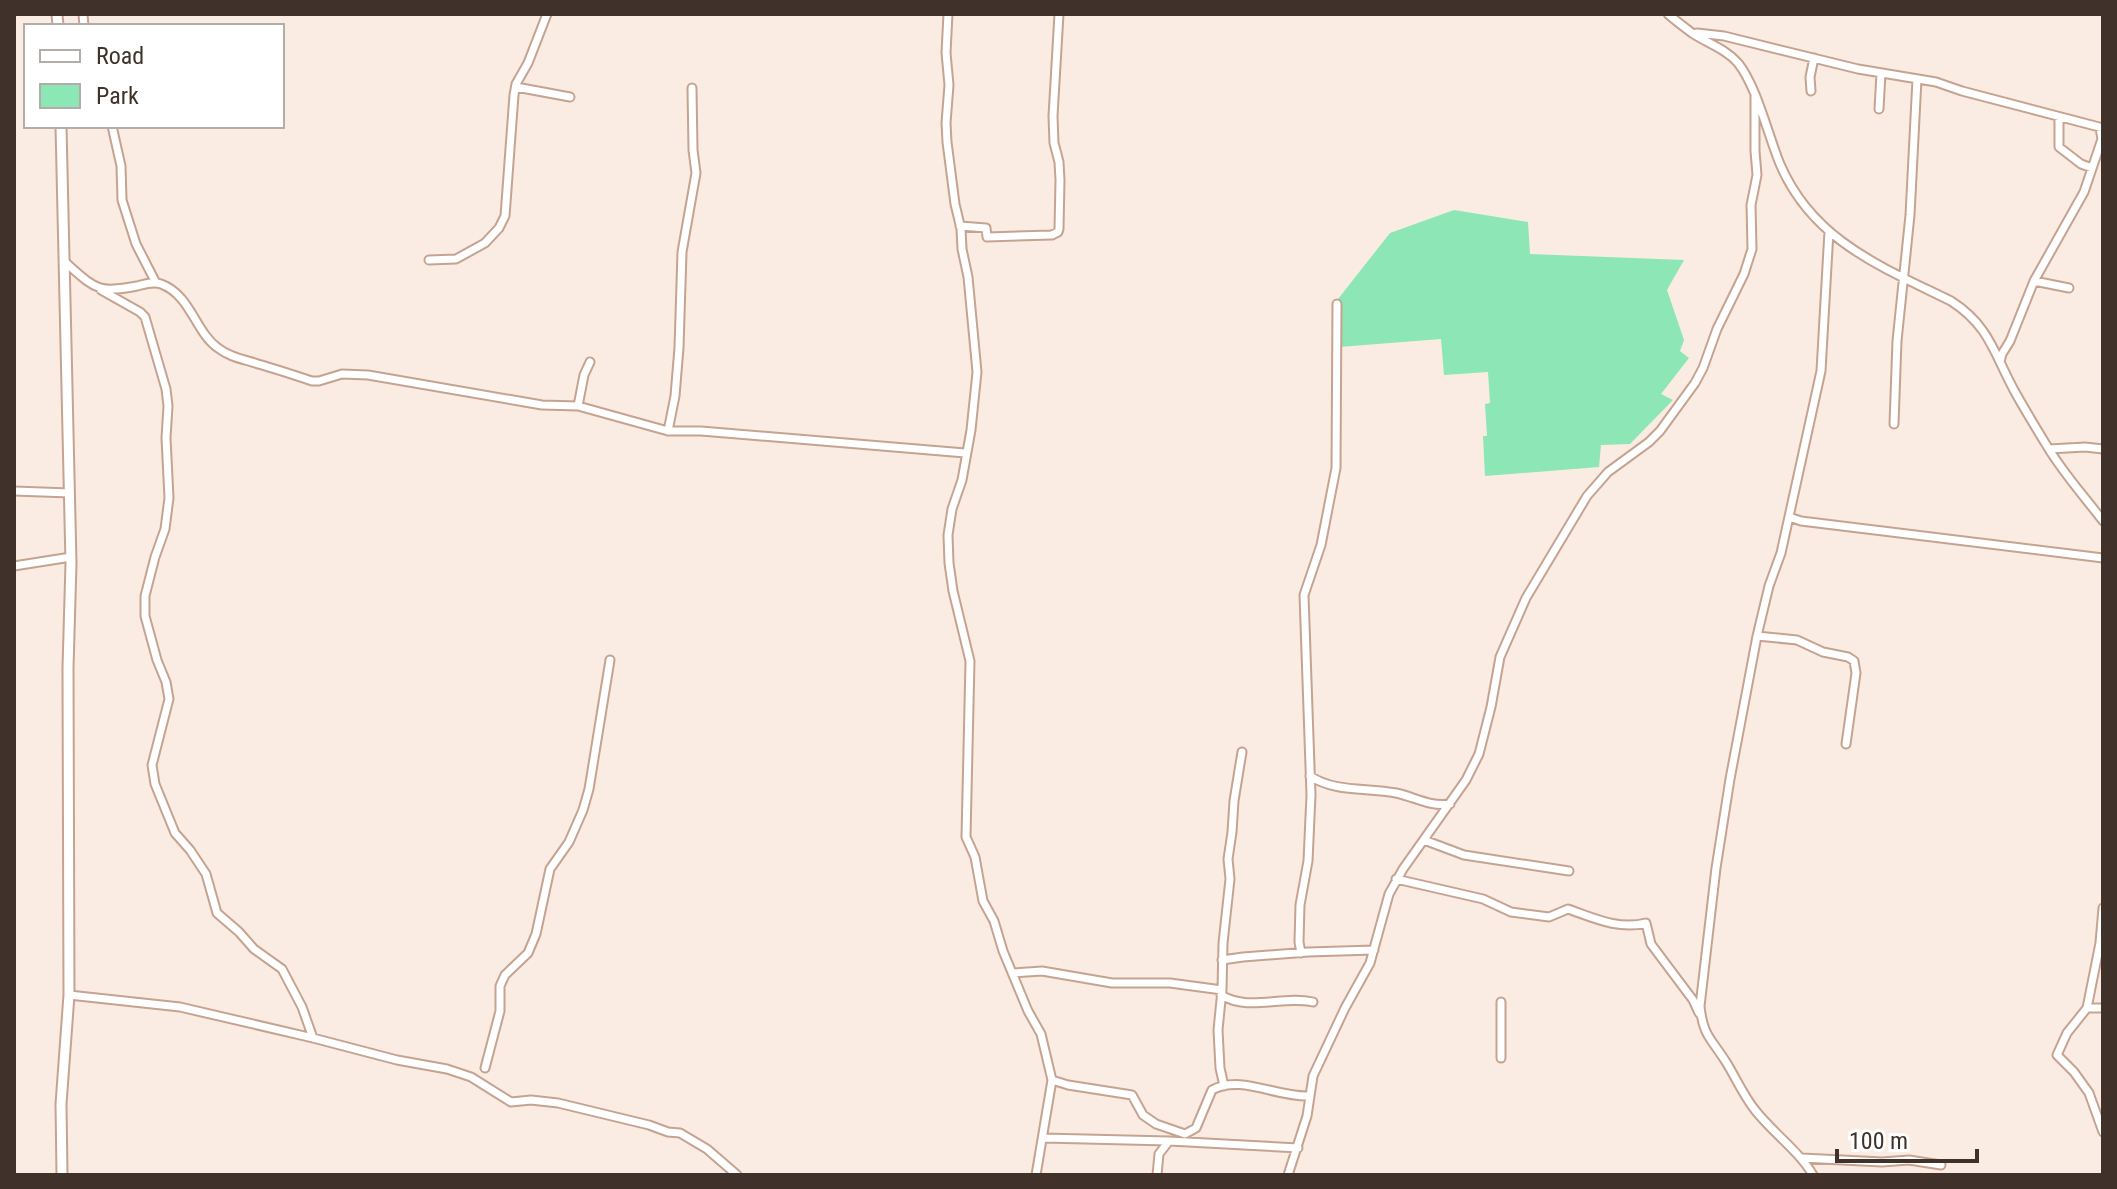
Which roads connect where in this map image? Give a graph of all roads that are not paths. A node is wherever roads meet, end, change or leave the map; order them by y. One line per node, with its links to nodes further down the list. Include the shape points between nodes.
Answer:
1 (547, 14): 10 (street)
2 (948, 14): 21 (street, via 947,142)
3 (1059, 14): 21 (street, via 1053,116 1059,229 1052,235 987,237 986,228)
4 (1661, 14): 5 (street)
5 (1671, 16): 6 (street)
6 (1692, 33): 7 (street); 14 (street, via 1735,60)
7 (1814, 58): 8 (street); 12 (street)
8 (1881, 73): 9 (street); 15 (street)
9 (1917, 79): 16 (street); 25 (street)
10 (516, 87): 13 (street); 23 (street, via 505,216 499,228 456,259)
11 (692, 88): 35 (street, via 696,173 682,252 679,348)
12 (1811, 91)
13 (570, 97)
14 (1755, 97): 22 (street, via 1781,167 1809,213); 51 (street, via 1757,175 1752,249 1744,274 1695,383 1649,442 1608,472 1587,496 1526,598 1500,657 1479,754)
15 (1879, 109)
16 (2059, 117): 19 (street); 20 (street, via 2059,147)
17 (61, 128): 24 (street)
18 (112, 128): 27 (street, via 122,200)
19 (2102, 128): 20 (street)
20 (2092, 168): 26 (street)
21 (960, 226): 38 (street, via 977,372)
22 (1829, 231): 25 (street, via 1853,251); 41 (street, via 1821,371)
23 (429, 260)
24 (66, 263): 29 (street); 40 (street)
25 (1903, 278): 32 (street, via 1964,309 1986,332); 34 (street)
26 (2034, 281): 28 (street); 32 (street)
27 (156, 283): 29 (street); 33 (street, via 175,292 214,346 226,354 312,381 368,375 542,405)
28 (2069, 288)
29 (101, 290): 67 (street, via 145,317 167,398 169,498 145,596 145,616 169,699 152,765 155,784 175,833 206,874 217,913 282,969)
30 (1337, 304): 50 (street, via 1336,468 1321,545 1304,595)
31 (590, 362): 33 (street)
32 (2000, 362): 36 (street)
33 (578, 406): 35 (street)
34 (1894, 424)
35 (668, 431): 38 (street)
36 (2049, 449): 37 (street); 42 (street)
37 (2103, 449)
38 (965, 453): 59 (street, via 948,535 953,591 970,661 966,837 983,901)
39 (14, 491): 40 (street)
40 (70, 493): 43 (street)
41 (1789, 517): 44 (street); 46 (street)
42 (2103, 521)
43 (71, 557): 45 (street); 61 (street)
44 (2103, 558)
45 (14, 566)
46 (1757, 636): 48 (street, via 1797,640 1854,661); 66 (street, via 1716,868)
47 (610, 660): 69 (street, via 583,810 550,869 528,953 500,986 500,1011)
48 (1846, 744)
49 (1242, 752): 58 (street)
50 (1310, 776): 51 (street, via 1327,785); 57 (street)
51 (1450, 804): 52 (street)
52 (1424, 840): 53 (street, via 1464,855); 54 (street)
53 (1569, 871)
54 (1396, 879): 56 (street); 66 (street, via 1483,899 1511,912 1549,917 1568,909 1629,927 1646,923 1651,944)
55 (2103, 908): 64 (street)
56 (1374, 950): 57 (street); 72 (street, via 1317,1066)
57 (1301, 953): 58 (street)
58 (1222, 960): 60 (street)
59 (1014, 973): 60 (street, via 1042,971); 70 (street, via 1041,1034)
60 (1222, 992): 62 (street, via 1231,1001); 71 (street, via 1218,1030)
61 (69, 995): 67 (street, via 180,1007); 79 (street)
62 (1313, 1002)
63 (1501, 1002): 68 (street)
64 (2087, 1008): 65 (street); 73 (street, via 2057,1055 2089,1093)
65 (2103, 1008)
66 (1701, 1016): 77 (street, via 1739,1089)
67 (313, 1038): 80 (street, via 463,1074 511,1102 558,1103 680,1133)
68 (1501, 1058)
69 (485, 1068)
70 (1052, 1080): 71 (street, via 1132,1095 1143,1115 1185,1134 1196,1128 1212,1090); 74 (street)
71 (1224, 1086): 72 (street, via 1243,1084 1286,1096)
72 (1310, 1096): 76 (street)
73 (2103, 1132)
74 (1043, 1138): 75 (street); 81 (street)
75 (1169, 1141): 76 (street); 82 (street, via 1159,1154)
76 (1298, 1148): 83 (street)
77 (1802, 1158): 78 (street); 84 (street)
78 (1941, 1165)
79 (62, 1175)
80 (737, 1175)
81 (1036, 1175)
82 (1157, 1175)
83 (1288, 1175)
84 (1813, 1175)

